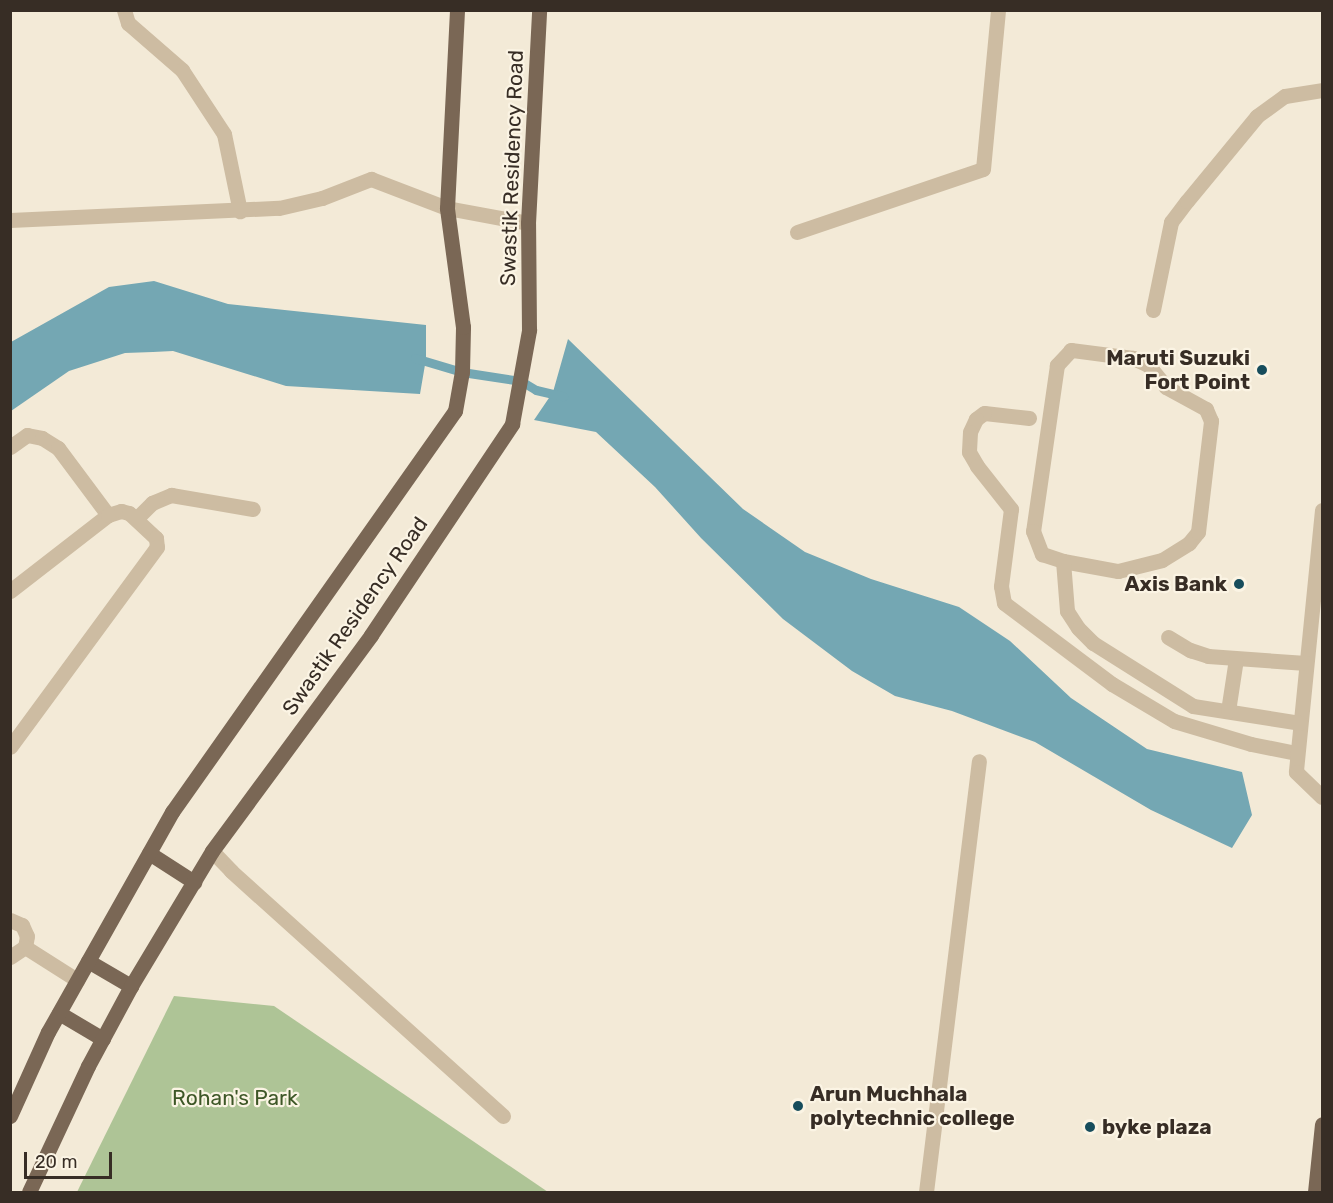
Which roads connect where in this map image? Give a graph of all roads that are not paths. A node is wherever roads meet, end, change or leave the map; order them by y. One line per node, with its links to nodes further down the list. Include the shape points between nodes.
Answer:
1 (124, 10): 7 (street, via 128,23 182,70 224,134)
2 (457, 10): 6 (main road, Swastik Residency Road)
3 (539, 10): 9 (main road, Swastik Residency Road)
4 (998, 10): 10 (street, via 983,169)
5 (1323, 90): 11 (street, via 1285,96 1257,116 1187,201 1171,222)
6 (447, 208): 7 (street, via 371,179 322,198 279,208); 9 (street); 30 (main road, Swastik Residency Road, via 464,327 455,411 172,812)
7 (240, 211): 8 (street)
8 (10, 220)
9 (528, 223): 29 (main road, Swastik Residency Road, via 529,330 512,424 371,635)
10 (797, 232)
11 (1153, 310)
12 (1029, 418): 26 (street, via 984,413 970,432 969,452 1011,509 1001,586 1004,603 1112,684 1174,721)
13 (10, 447): 16 (street, via 27,435 42,438 58,448)
14 (254, 509): 17 (street, via 171,495 152,503)
15 (1323, 510): 22 (street)
16 (108, 515): 17 (street, via 121,511); 19 (street)
17 (135, 519): 25 (street, via 156,538 157,547)
18 (1063, 561): 18 (street, via 1042,554 1033,531 1057,365 1071,350 1133,358 1148,365 1166,387 1206,409 1211,421 1198,532 1189,543 1162,560 1118,571); 23 (street, via 1067,611 1093,643 1193,706)
19 (10, 591)
20 (1168, 637): 21 (street, via 1208,656)
21 (1236, 659): 22 (street); 23 (street)
22 (1306, 663): 24 (street)
23 (1228, 711): 24 (street)
24 (1299, 723): 26 (street)
25 (10, 747)
26 (1296, 753): 28 (street, via 1296,772)
27 (979, 761): 44 (street)
28 (1323, 797)
29 (212, 851): 31 (main road, Swastik Residency Road); 41 (street)
30 (149, 853): 31 (main road); 35 (main road, Swastik Residency Road)
31 (194, 882): 37 (main road, Swastik Residency Road)
32 (10, 920): 33 (street, via 26,930)
33 (25, 947): 34 (street); 36 (street)
34 (10, 957)
35 (88, 961): 36 (main road, Swastik Residency Road); 37 (main road)
36 (77, 980): 38 (main road, Swastik Residency Road)
37 (131, 986): 39 (main road, Swastik Residency Road)
38 (59, 1013): 39 (main road); 40 (main road, Swastik Residency Road)
39 (103, 1040): 43 (main road, Swastik Residency Road)
40 (10, 1116)
41 (503, 1116)
42 (1323, 1124): 45 (main road)
43 (29, 1192)
44 (926, 1192)
45 (1316, 1192)

